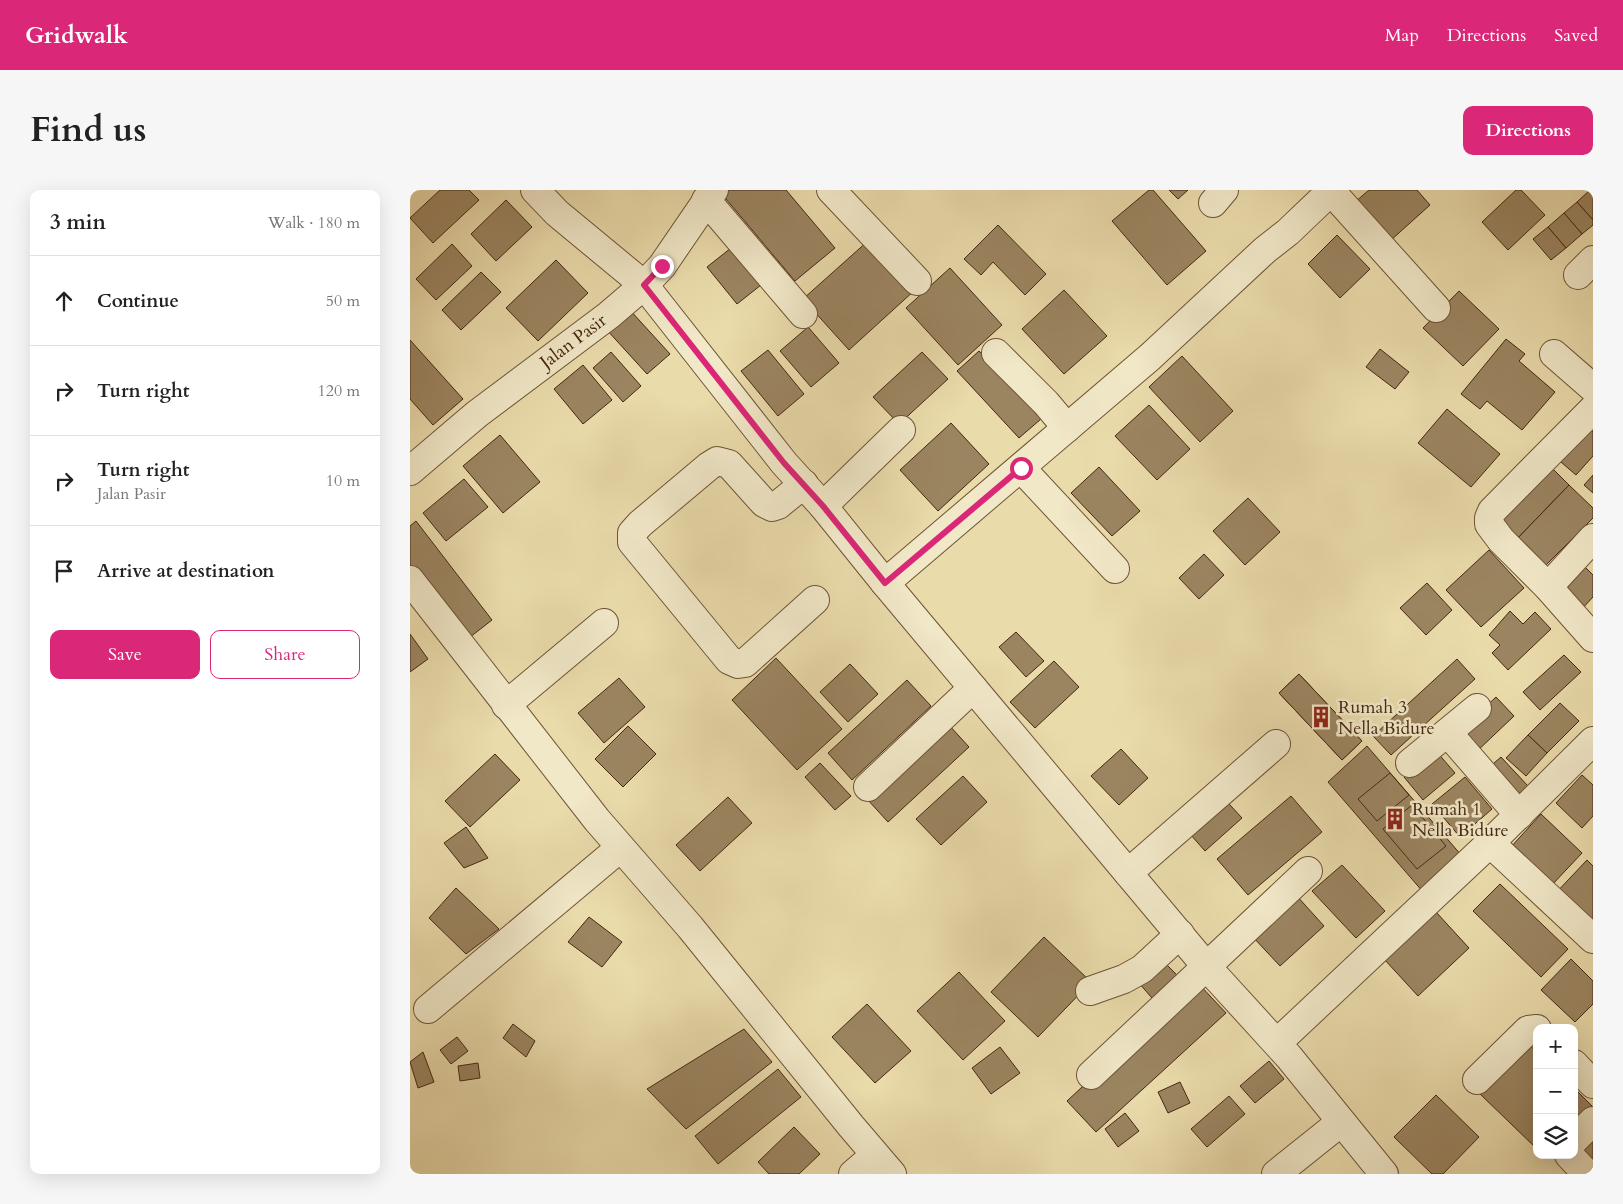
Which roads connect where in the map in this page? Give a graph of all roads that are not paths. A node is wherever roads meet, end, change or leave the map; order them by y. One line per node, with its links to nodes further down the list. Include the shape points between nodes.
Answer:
1 (535, 190): 6 (street, via 557,213)
2 (831, 190): 5 (street)
3 (1331, 190): 7 (street); 13 (street, via 1150,357)
4 (710, 195): 6 (street, Jalan Pasir, via 662,266); 8 (street)
5 (917, 281)
6 (644, 285): 16 (street, Jalan Pasir, via 477,414); 17 (street)
7 (1436, 308)
8 (803, 314)
9 (996, 354): 13 (street)
10 (1554, 354): 11 (street)
11 (1593, 388)
12 (1593, 409): 23 (street, via 1492,511 1489,518 1489,524 1501,540)
13 (1067, 428): 15 (street)
14 (901, 430): 18 (street)
15 (1021, 468): 20 (street); 22 (street)
16 (410, 471)
17 (804, 484): 18 (street); 24 (street, via 772,507 764,503 729,464 717,461 640,524 632,533 632,542 729,660 738,664 745,663)
18 (823, 506): 22 (street)
19 (1593, 538): 23 (street)
20 (1115, 569)
21 (410, 580): 28 (street)
22 (885, 583): 27 (street)
23 (1548, 587): 26 (street)
24 (815, 600)
25 (604, 623): 28 (street)
26 (1593, 638)
27 (973, 688): 34 (street); 39 (street)
28 (506, 704): 37 (street)
29 (1477, 708): 30 (street)
30 (1448, 733): 33 (street); 35 (street)
31 (1593, 741): 35 (street)
32 (1276, 744): 39 (street)
33 (1410, 763)
34 (868, 787)
35 (1519, 815): 36 (street)
36 (1490, 844): 41 (street); 46 (street)
37 (620, 848): 44 (street); 55 (street, via 690,927)
38 (1308, 870): 42 (street)
39 (1128, 873): 40 (street)
40 (1180, 934): 42 (street); 43 (street, via 1142,970 1124,980)
41 (1593, 939)
42 (1206, 966): 46 (street); 48 (street)
43 (1090, 991)
44 (428, 1009)
45 (1533, 1029): 49 (street, via 1528,1030)
46 (1277, 1043): 52 (street)
47 (1578, 1068): 50 (street)
48 (1091, 1074)
49 (1477, 1080)
50 (1593, 1084)
51 (1593, 1121): 53 (street)
52 (1341, 1122): 57 (street); 58 (street)
53 (1578, 1136)
54 (1573, 1159): 59 (street)
55 (884, 1164): 56 (street)
56 (853, 1174)
57 (1276, 1174)
58 (1384, 1174)
59 (1587, 1174)

